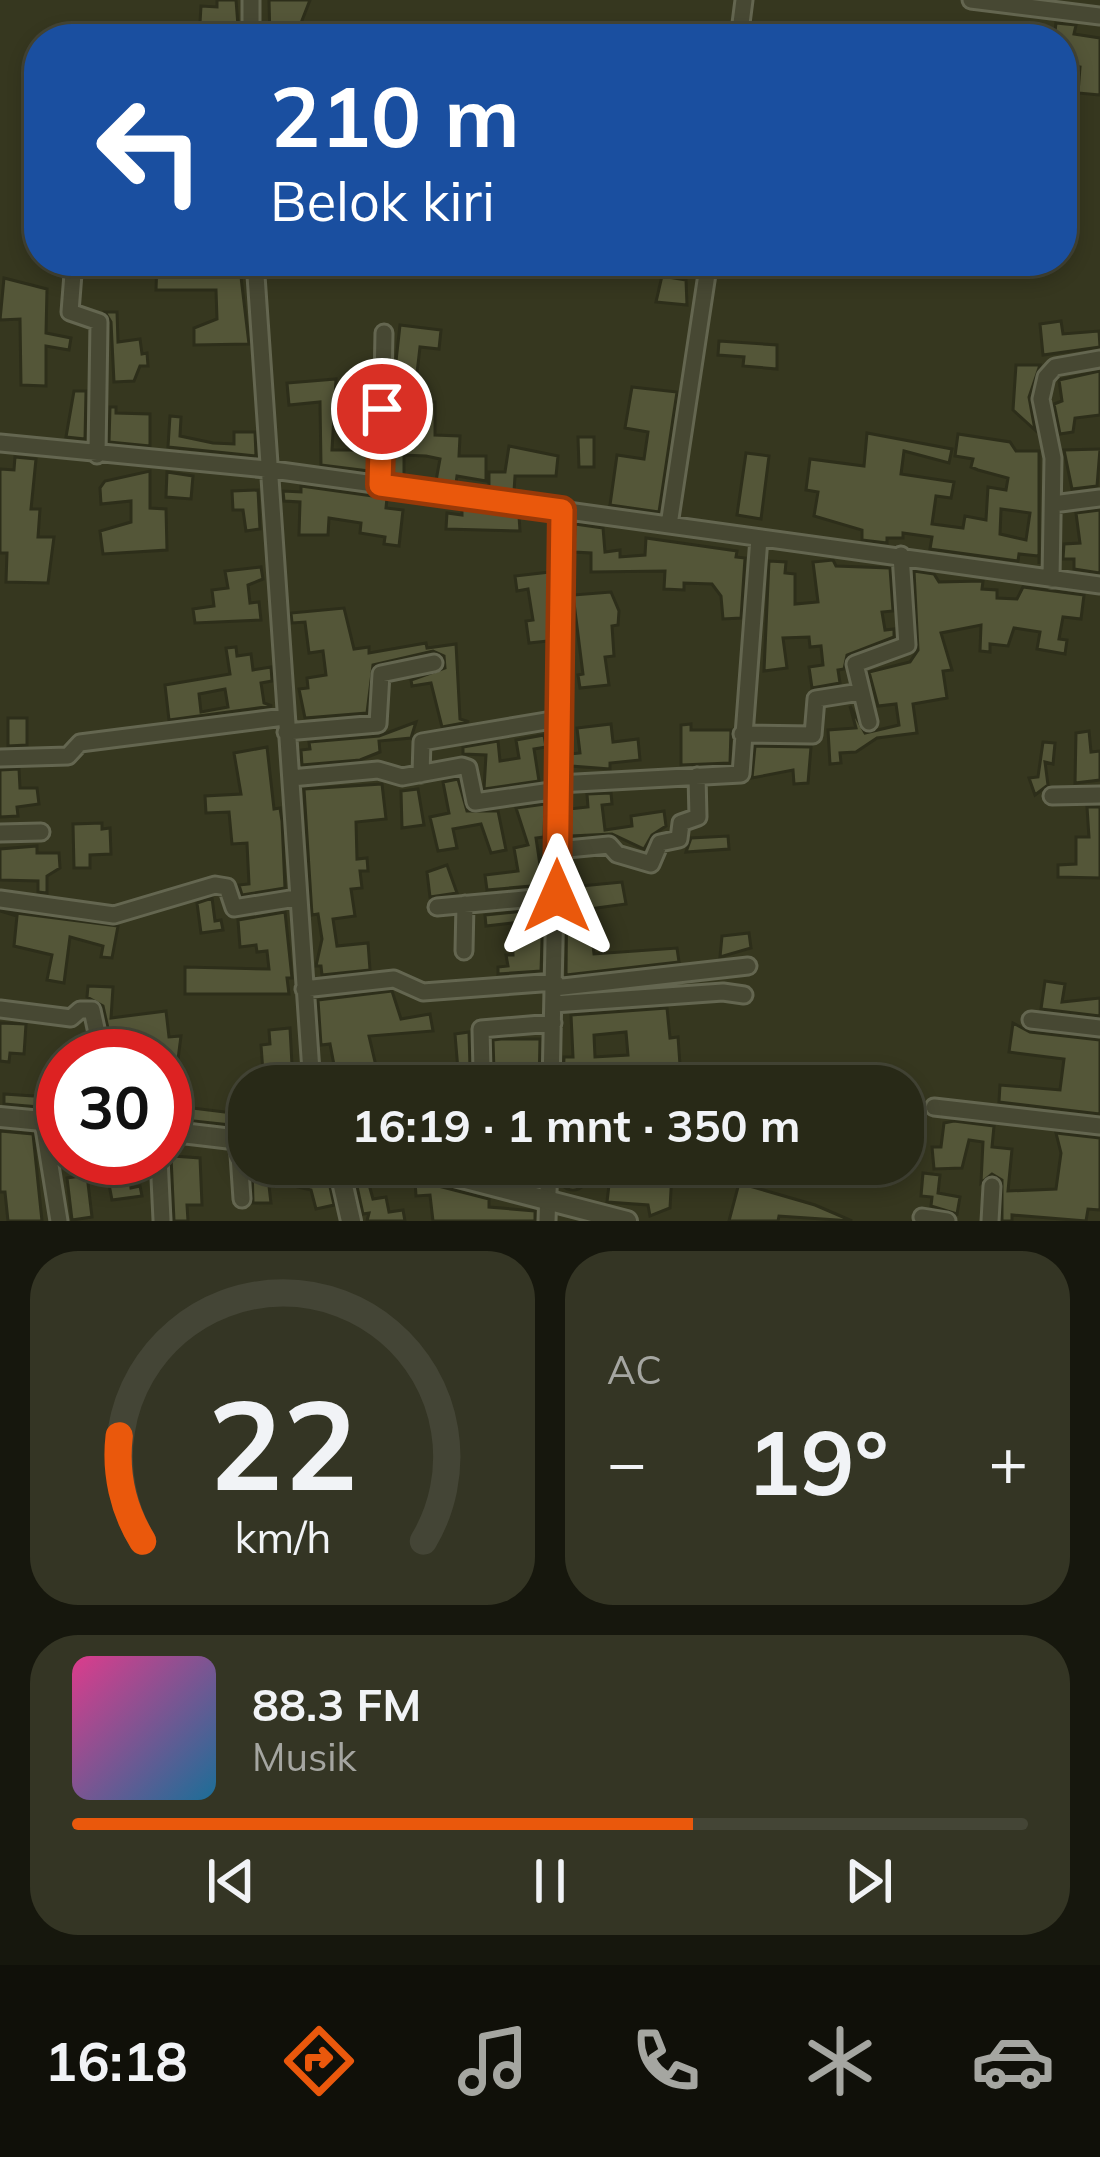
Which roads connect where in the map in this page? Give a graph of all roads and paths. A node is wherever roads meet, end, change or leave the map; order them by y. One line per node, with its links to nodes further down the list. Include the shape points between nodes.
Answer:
1 (971, 0): 2 (street)
2 (1100, 16)
3 (73, 276): 9 (street, via 70,312 98,322)
4 (256, 276): 10 (street)
5 (707, 276): 15 (street)
6 (384, 333): 11 (street)
7 (1100, 359): 13 (street, via 1055,367 1042,385)
8 (0, 443): 9 (street)
9 (97, 455): 10 (street)
10 (266, 469): 11 (street); 24 (street)
11 (380, 485): 14 (street)
12 (1100, 498): 13 (street)
13 (1053, 504): 18 (street)
14 (562, 510): 15 (street); 22 (street)
15 (669, 525): 16 (street)
16 (759, 538): 17 (street); 25 (street)
17 (901, 555): 18 (street); 21 (street, via 907,645 859,659)
18 (1052, 579): 19 (street)
19 (1100, 585)
20 (434, 663): 24 (street, via 381,674 378,724)
21 (860, 692): 23 (street); 25 (street, via 816,699 814,735)
22 (558, 719): 27 (street, via 422,742); 30 (street)
23 (868, 722)
24 (285, 724): 26 (street, via 80,743 68,756); 29 (street)
25 (742, 734): 28 (street, via 741,774)
26 (0, 758)
27 (421, 774): 29 (street); 30 (street, via 468,768 475,802)
28 (697, 776): 30 (street); 35 (street, via 698,817 681,824 679,839 660,843 651,864 609,845)
29 (290, 778): 37 (street)
30 (558, 787): 35 (street)
31 (1100, 795): 32 (street)
32 (1052, 796)
33 (40, 832): 34 (street)
34 (0, 833)
35 (557, 850): 36 (street)
36 (557, 896): 39 (street); 44 (street)
37 (296, 898): 38 (street, via 234,908 227,887 215,885 99,915); 43 (street)
38 (0, 899)
39 (465, 904): 40 (street); 41 (street)
40 (437, 907)
41 (464, 951)
42 (748, 966): 44 (street)
43 (304, 989): 44 (street, via 394,979 423,992); 51 (street)
44 (554, 991): 45 (street); 48 (street)
45 (744, 995)
46 (0, 1009): 50 (street, via 71,1018 95,1012)
47 (1031, 1020): 49 (street)
48 (553, 1023): 52 (street, via 481,1029); 53 (street)
49 (1100, 1028)
50 (98, 1029)
51 (310, 1065)
52 (482, 1065)
53 (552, 1065)
54 (934, 1107): 57 (street)
55 (0, 1118): 56 (street)
56 (36, 1121)
57 (1100, 1126)
58 (192, 1134): 59 (street)
59 (228, 1138)
60 (56, 1185): 71 (street)
61 (160, 1185): 70 (street)
62 (242, 1185): 68 (street)
63 (343, 1185): 72 (street)
64 (494, 1185): 67 (street)
65 (548, 1185): 67 (street)
66 (992, 1186): 76 (street)
67 (548, 1198): 73 (street); 74 (street)
68 (242, 1199)
69 (922, 1217): 75 (street)
70 (162, 1220)
71 (58, 1221)
72 (351, 1221)
73 (547, 1221)
74 (627, 1221)
75 (947, 1221)
76 (990, 1221)

